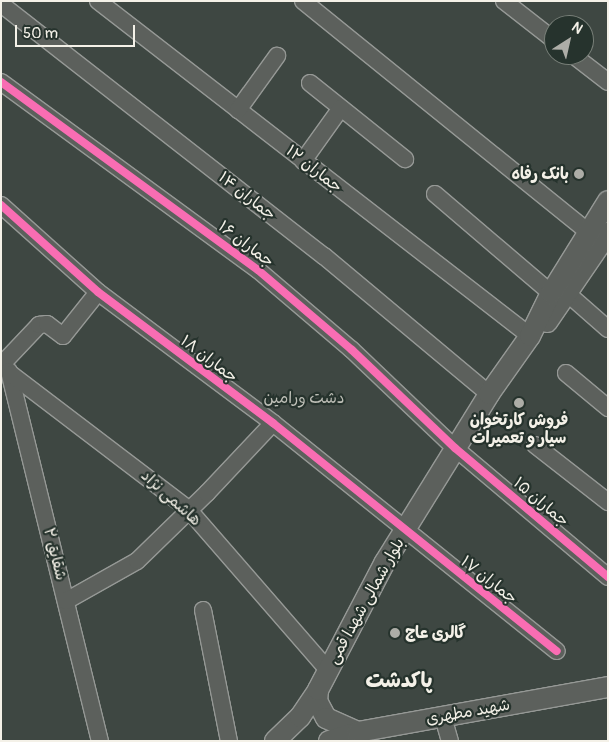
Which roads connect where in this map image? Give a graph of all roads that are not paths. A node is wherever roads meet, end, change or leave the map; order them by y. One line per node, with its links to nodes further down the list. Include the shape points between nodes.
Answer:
1 (98, 1): 12 (street, جماران ۱۲)
2 (303, 1): 18 (street)
3 (504, 1): 5 (street)
4 (1, 4): 26 (street, جماران ۱۴, via 324,256)
5 (544, 32)
6 (277, 56): 12 (street)
7 (586, 65): 9 (street)
8 (1, 82): 30 (street, جماران ۱۶, via 258,270 352,350)
9 (608, 82)
10 (310, 83): 11 (street)
11 (341, 108): 13 (street); 14 (street)
12 (238, 110): 14 (street, جماران ۱۲)
13 (405, 159)
14 (303, 161): 22 (street, جماران ۱۲)
15 (435, 194): 20 (street)
16 (608, 201): 18 (main road, بلوار شمالی شهدا قمی)
17 (1, 205): 19 (street, جماران ۱۸)
18 (598, 233): 20 (main road, بلوار شمالی شهدا قمی)
19 (98, 292): 24 (street, via 63,336 47,324 39,325); 28 (street, جماران ۱۸)
20 (559, 293): 21 (street); 22 (main road, بلوار شمالی شهدا قمی)
21 (608, 328)
22 (530, 336): 26 (main road, بلوار شمالی شهدا قمی)
23 (1, 344): 24 (street, شقایق ۲)
24 (6, 368): 32 (street, هاشمی نژاد); 35 (street, شقایق ۲)
25 (566, 373): 27 (street)
26 (489, 394): 30 (main road, بلوار شمالی شهدا قمی)
27 (608, 408)
28 (273, 423): 32 (street); 33 (street, جماران ۱۸)
29 (535, 445): 31 (street)
30 (455, 448): 33 (main road, بلوار شمالی شهدا قمی); 34 (street, جماران ۱۵)
31 (608, 502)
32 (188, 510): 35 (street, via 137,561); 38 (street, هاشمی نژاد)
33 (405, 531): 37 (street, جماران ۱۷); 38 (main road, بلوار شمالی شهدا قمی)
34 (608, 577)
35 (66, 601): 44 (street, شقایق ۲)
36 (203, 610): 45 (street)
37 (557, 651)
38 (328, 670): 40 (main road, بلوار شمالی شهدا قمی)
39 (608, 687): 41 (main road, شهید مطهری)
40 (318, 690): 42 (main road, via 317,701 326,718); 43 (main road, بلوار شمالی شهدا قمی, via 300,717)
41 (443, 717): 42 (main road, شهید مطهری); 47 (street)
42 (372, 734): 46 (main road, شهید مطهری)
43 (278, 739)
44 (100, 741)
45 (229, 741)
46 (329, 741)
47 (450, 741)

